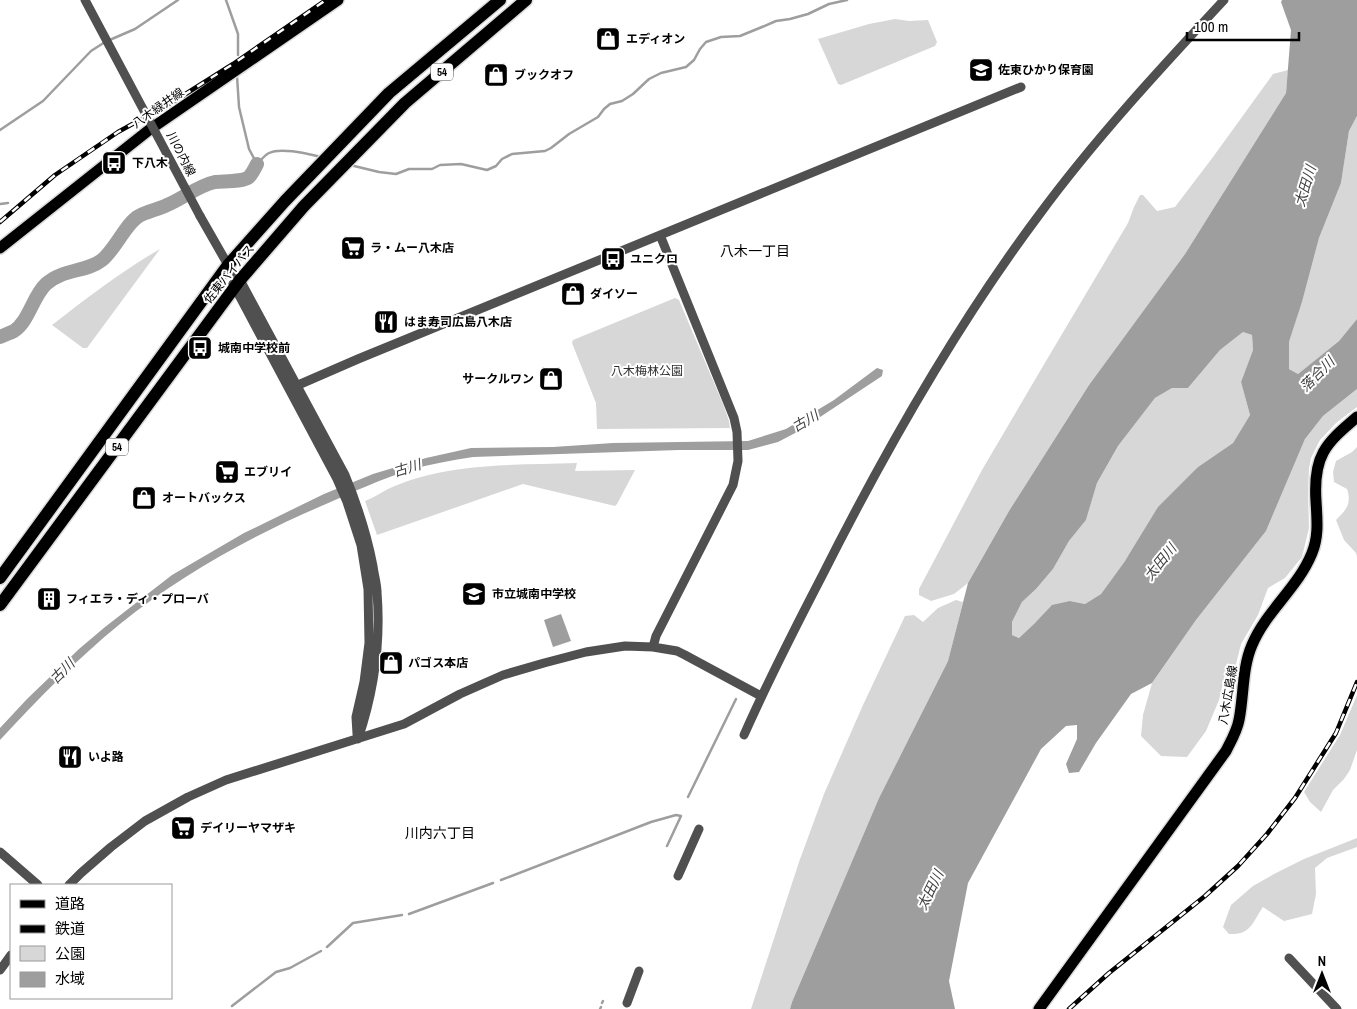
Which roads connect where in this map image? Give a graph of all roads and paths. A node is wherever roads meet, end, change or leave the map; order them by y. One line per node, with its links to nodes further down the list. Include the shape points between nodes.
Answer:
1 (85, 0): 9 (street, 川の内線, bridge)
2 (338, 0): 8 (main road, 八木緑井線, via 149,130)
3 (500, 0): 9 (highway, 佐東バイパス / 54, via 389,93)
4 (526, 0): 10 (highway, 佐東バイパス / 54, via 405,103 304,206)
5 (1224, 0): 16 (street, via 1106,130 1038,215 972,311 932,374 852,516)
6 (1021, 87): 7 (street)
7 (660, 235): 11 (street); 15 (street, via 728,402 737,432 738,461 733,485)
8 (0, 248)
9 (228, 265): 10 (street, 川の内線); 13 (highway, 佐東バイパス / 54)
10 (237, 284): 11 (street, 川の内線); 14 (highway, 佐東バイパス / 54)
11 (293, 386): 18 (street, 川の内線, via 351,500 361,545 368,589 369,643 356,717)
12 (1357, 417): 29 (main road, 八木広島線, via 1324,450 1316,480 1318,521 1312,554 1250,647 1239,722 1233,738)
13 (0, 578)
14 (0, 606)
15 (652, 647): 16 (street, via 685,654); 18 (street, via 625,646 544,662 460,694 404,724)
16 (761, 696): 17 (street)
17 (744, 735)
18 (358, 739): 23 (street, via 226,780 188,797 111,847)
19 (699, 829): 21 (street)
20 (0, 852): 22 (street)
21 (678, 876)
22 (37, 884)
23 (70, 884)
24 (10, 956): 26 (street)
25 (1289, 958): 30 (street)
26 (0, 970)
27 (639, 971): 28 (street)
28 (627, 1003)
29 (1039, 1009)
30 (1337, 1009)

